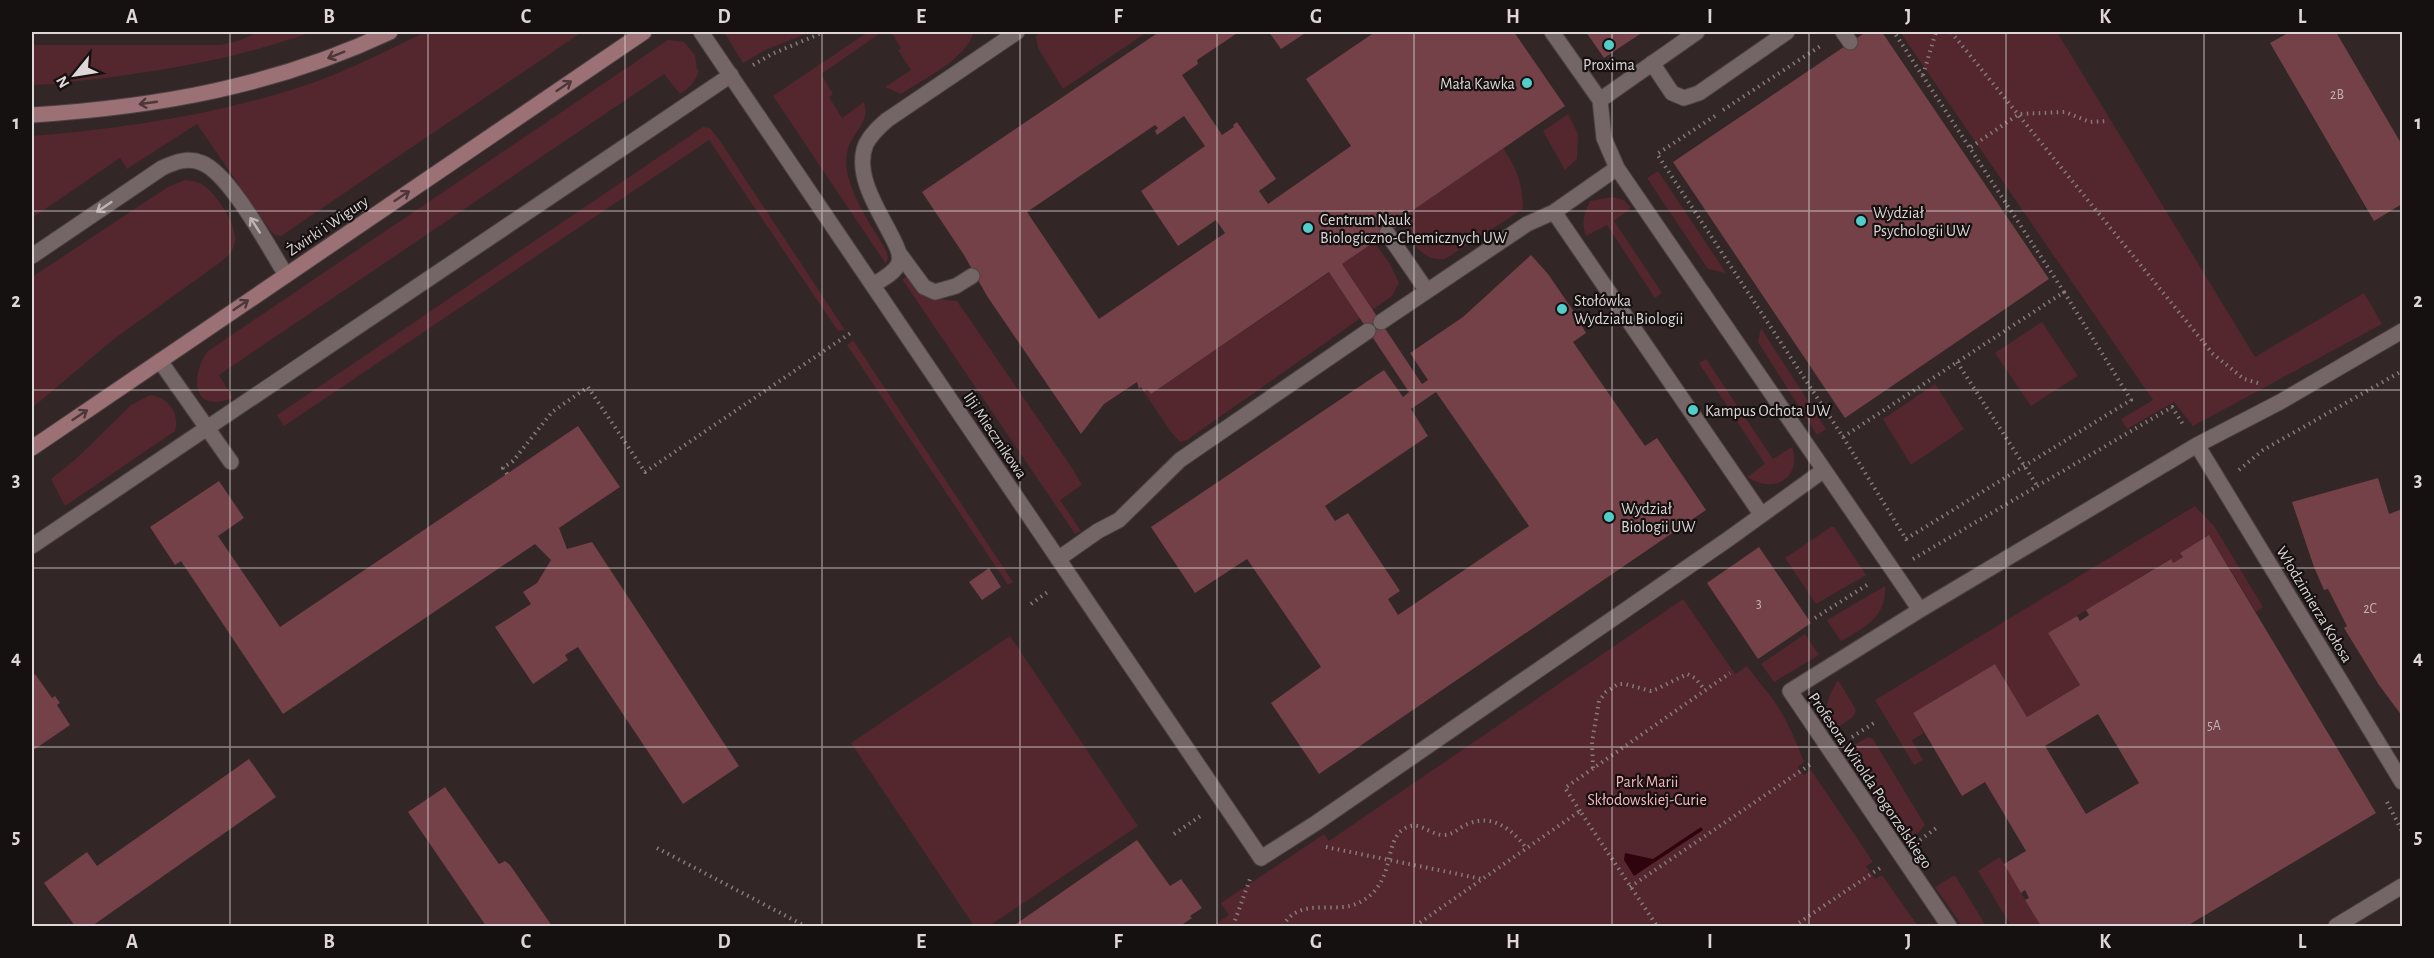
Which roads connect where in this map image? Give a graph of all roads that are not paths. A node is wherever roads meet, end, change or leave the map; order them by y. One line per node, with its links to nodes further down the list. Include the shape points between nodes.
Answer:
1 (390, 32): 11 (main road, one-way to 11, via 334,57 240,86 143,104)
2 (644, 32): 17 (main road, Żwirki i Wigury, one-way to 2)
3 (701, 32): 9 (street, Ilji Miecznikowa)
4 (1014, 32): 15 (street, via 887,120 866,145 866,182)
5 (1552, 32): 10 (street)
6 (1697, 32): 8 (street)
7 (1787, 32): 8 (street, via 1699,93 1684,98 1672,93)
8 (1652, 63): 10 (street)
9 (731, 75): 19 (street, Ilji Miecznikowa); 23 (street)
10 (1600, 100): 12 (street, via 1604,138)
11 (32, 115)
12 (1617, 168): 13 (street); 27 (street)
13 (1554, 212): 20 (street, via 1527,224); 28 (street)
14 (1387, 233): 20 (street)
15 (899, 253): 18 (street, via 924,287 935,292); 19 (street, via 897,267)
16 (32, 256): 17 (street, one-way to 16, via 231,189 208,166 192,160 162,168)
17 (286, 274): 22 (main road, Żwirki i Wigury, one-way to 17)
18 (972, 276)
19 (873, 285): 30 (street, Ilji Miecznikowa)
20 (1427, 291): 30 (street, via 1180,460 1119,520)
21 (2403, 331): 24 (street)
22 (160, 361): 23 (street); 25 (main road, Żwirki i Wigury, one-way to 22)
23 (207, 428): 26 (street); 29 (street)
24 (2197, 445): 31 (street); 32 (street, Włodzimierza Kołosa)
25 (32, 448)
26 (231, 462)
27 (1824, 470): 28 (street); 31 (street)
28 (1761, 514): 30 (street, Ilji Miecznikowa, via 1261,858)
29 (32, 546)
30 (1058, 559)
31 (1920, 609): 34 (street, Profesora Witolda Pogorzelskiego, via 1790,691)
32 (2403, 782)
33 (2403, 886): 35 (street)
34 (1949, 927)
35 (2336, 927)

